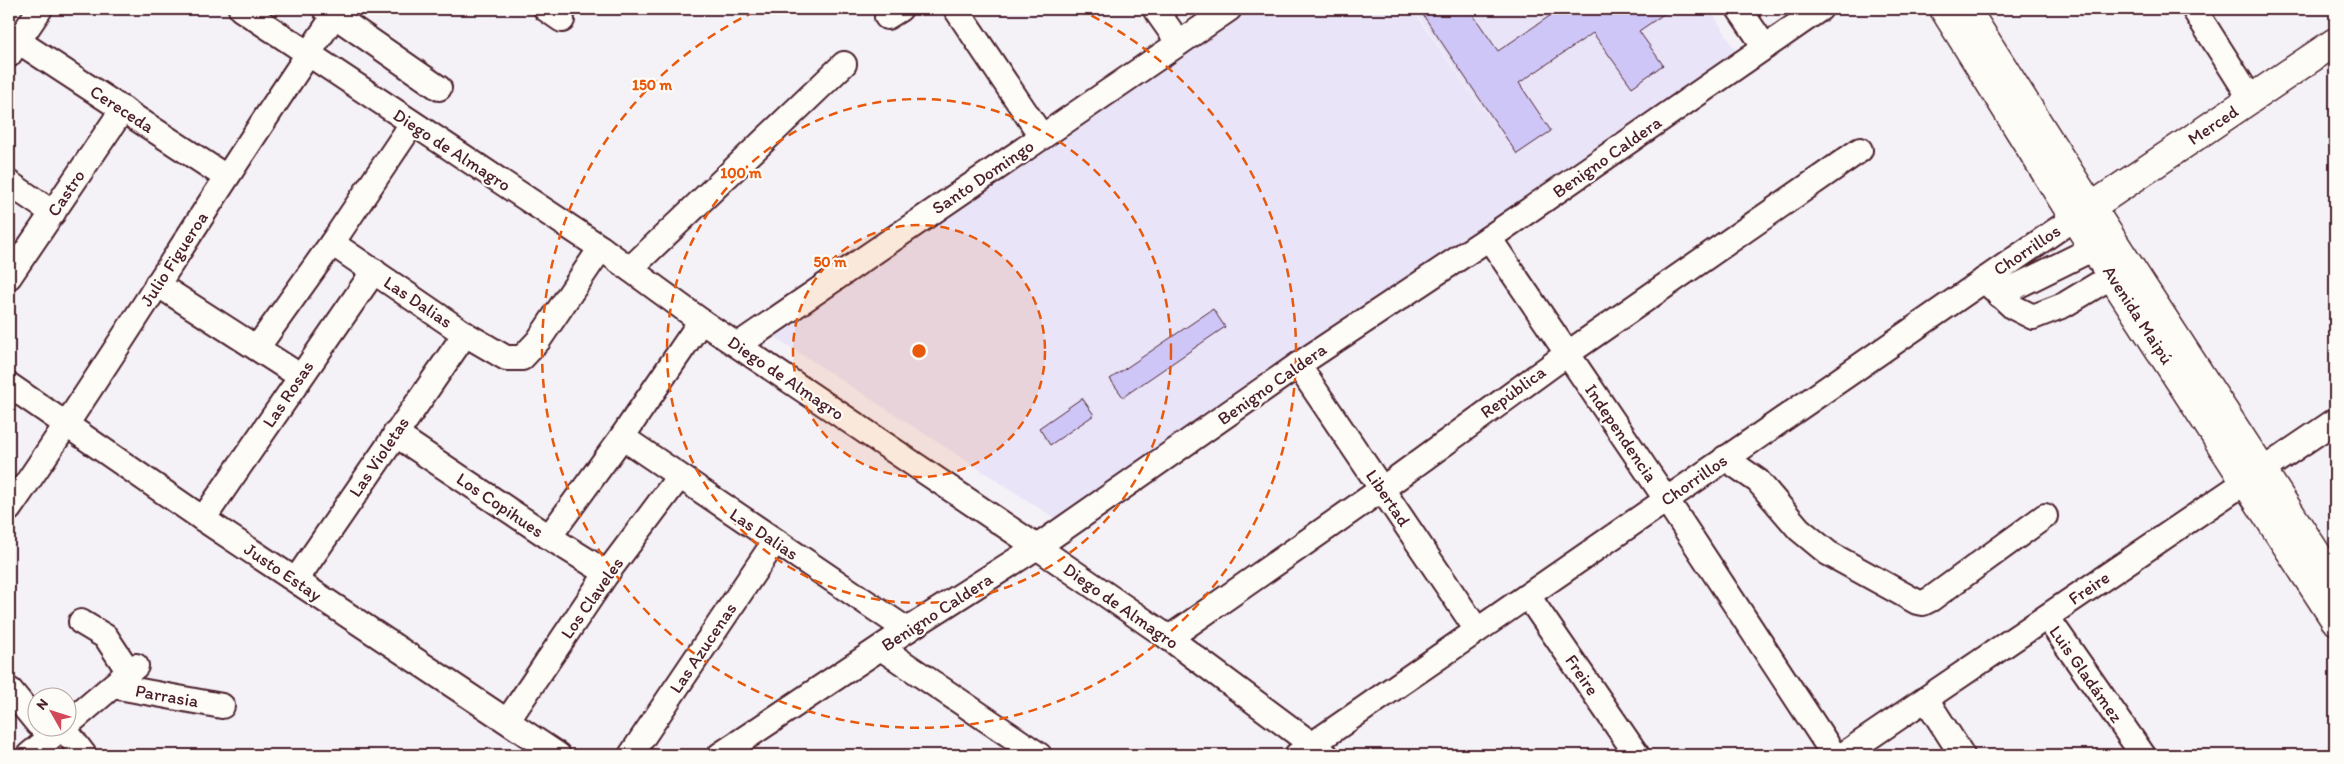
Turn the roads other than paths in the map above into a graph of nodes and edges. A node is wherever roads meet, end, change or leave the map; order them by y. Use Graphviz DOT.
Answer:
graph roads {
  1 [pos="40,9"];
  2 [pos="241,9"];
  3 [pos="956,9"];
  4 [pos="1155,9"];
  5 [pos="1229,9"];
  6 [pos="1739,9"];
  7 [pos="1820,9"];
  8 [pos="1944,9"];
  9 [pos="1966,9"];
  10 [pos="2194,9"];
  11 [pos="333,11"];
  12 [pos="1198,18"];
  13 [pos="2335,42"];
  14 [pos="1179,43"];
  15 [pos="1765,47"];
  16 [pos="14,48"];
  17 [pos="309,55"];
  18 [pos="844,64"];
  19 [pos="439,88"];
  20 [pos="2251,100"];
  21 [pos="123,110"];
  22 [pos="412,124"];
  23 [pos="1042,136"];
  24 [pos="1860,150"];
  25 [pos="226,177"];
  26 [pos="9,183"];
  27 [pos="53,213"];
  28 [pos="2083,213"];
  29 [pos="1489,238"];
  30 [pos="332,243"];
  31 [pos="601,248"];
  32 [pos="2094,248"];
  33 [pos="630,269"];
  34 [pos="374,271"];
  35 [pos="2112,276"];
  36 [pos="9,277"];
  37 [pos="157,284"];
  38 [pos="1992,287"];
  39 [pos="701,321"];
  40 [pos="465,334"];
  41 [pos="738,345"];
  42 [pos="256,348"];
  43 [pos="1567,354"];
  44 [pos="1298,366"];
  45 [pos="300,376"];
  46 [pos="9,385"];
  47 [pos="2335,421"];
  48 [pos="68,424"];
  49 [pos="395,434"];
  50 [pos="622,438"];
  51 [pos="1725,458"];
  52 [pos="2254,476"];
  53 [pos="679,477"];
  54 [pos="1382,488"];
  55 [pos="1666,499"];
  56 [pos="9,509"];
  57 [pos="2045,516"];
  58 [pos="203,519"];
  59 [pos="549,537"];
  60 [pos="775,541"];
  61 [pos="1037,547"];
  62 [pos="608,573"];
  63 [pos="296,580"];
  64 [pos="2335,582"];
  65 [pos="1528,596"];
  66 [pos="2047,617"];
  67 [pos="2335,620"];
  68 [pos="81,622"];
  69 [pos="906,630"];
  70 [pos="1477,630"];
  71 [pos="1169,638"];
  72 [pos="880,648"];
  73 [pos="126,675"];
  74 [pos="11,691"];
  75 [pos="1926,699"];
  76 [pos="222,706"];
  77 [pos="28,707"];
  78 [pos="78,716"];
  79 [pos="508,720"];
  80 [pos="45,736"];
  81 [pos="60,736"];
  82 [pos="733,752"];
  83 [pos="1312,752"];
  84 [pos="29,755"];
  85 [pos="84,755"];
  86 [pos="558,755"];
  87 [pos="631,755"];
  88 [pos="1039,755"];
  89 [pos="1637,755"];
  90 [pos="1834,755"];
  91 [pos="1843,755"];
  92 [pos="1962,755"];
  93 [pos="2142,755"];
  1 -- 16 [label="street"];
  2 -- 17 [label="street, Diego de Almagro"];
  3 -- 23 [label="street"];
  4 -- 14 [label="street"];
  5 -- 12 [label="street, Santo Domingo"];
  6 -- 15 [label="street"];
  7 -- 15 [label="street, Benigno Caldera"];
  8 -- 28 [label="main road, Avenida Maipú"];
  9 -- 28 [label="main road, Avenida Maipú"];
  10 -- 20 [label="street"];
  11 -- 17 [label="street, Julio Figueroa"];
  11 -- 19 [label="street"];
  12 -- 14 [label="street, Santo Domingo"];
  13 -- 20 [label="main road, Merced"];
  14 -- 23 [label="street, Santo Domingo"];
  15 -- 29 [label="street, Benigno Caldera"];
  16 -- 21 [label="street, Cereceda"];
  17 -- 22 [label="street, Diego de Almagro"];
  17 -- 25 [label="street, Julio Figueroa"];
  18 -- 33 [label="street"];
  20 -- 28 [label="main road, Merced"];
  21 -- 25 [label="street, Cereceda"];
  21 -- 27 [label="street, Castro"];
  22 -- 30 [label="street"];
  22 -- 31 [label="street, Diego de Almagro"];
  23 -- 41 [label="street, Santo Domingo"];
  24 -- 43 [label="street, República"];
  25 -- 37 [label="street, Julio Figueroa"];
  26 -- 27 [label="street"];
  27 -- 36 [label="street, Castro"];
  28 -- 32 [label="main road, Avenida Maipú"];
  28 -- 38 [label="street, Chorrillos"];
  28 -- 52 [label="main road, Avenida Maipú"];
  29 -- 43 [label="street, Independencia"];
  29 -- 44 [label="street, Benigno Caldera"];
  30 -- 34 [label="street, Las Dalias"];
  30 -- 42 [label="street"];
  31 -- 33 [label="street, Diego de Almagro"];
  31 -- 40 [label="street, Las Dalias"];
  32 -- 35 [label="main road, Avenida Maipú"];
  32 -- 38 [label="street"];
  33 -- 39 [label="street, Diego de Almagro"];
  34 -- 40 [label="street, Las Dalias"];
  34 -- 45 [label="street, Las Rosas"];
  35 -- 38 [label="street"];
  35 -- 52 [label="main road, Avenida Maipú"];
  37 -- 42 [label="street"];
  37 -- 48 [label="street, Julio Figueroa"];
  38 -- 51 [label="street, Chorrillos"];
  39 -- 41 [label="street, Diego de Almagro"];
  39 -- 50 [label="street"];
  40 -- 49 [label="street, Las Violetas"];
  41 -- 61 [label="street, Diego de Almagro"];
  42 -- 45 [label="street"];
  43 -- 54 [label="street, República"];
  43 -- 55 [label="street, Independencia"];
  44 -- 54 [label="street, Libertad"];
  44 -- 61 [label="street, Benigno Caldera"];
  45 -- 58 [label="street, Las Rosas"];
  46 -- 48 [label="street, Justo Estay"];
  47 -- 52 [label="street, Freire"];
  48 -- 56 [label="street, Julio Figueroa"];
  48 -- 58 [label="street, Justo Estay"];
  49 -- 59 [label="street, Los Copihues"];
  49 -- 63 [label="street, Las Violetas"];
  50 -- 53 [label="street, Las Dalias"];
  50 -- 59 [label="street"];
  51 -- 55 [label="street, Chorrillos"];
  51 -- 57 [label="street"];
  52 -- 64 [label="main road, Avenida Maipú"];
  52 -- 66 [label="street, Freire"];
  52 -- 67 [label="main road, Avenida Maipú"];
  53 -- 60 [label="street, Las Dalias"];
  53 -- 62 [label="street, Los Claveles"];
  54 -- 70 [label="street, Libertad"];
  54 -- 71 [label="street, República"];
  55 -- 65 [label="street, Chorrillos"];
  55 -- 90 [label="street, Independencia"];
  58 -- 63 [label="street, Justo Estay"];
  59 -- 62 [label="street, Los Copihues"];
  60 -- 69 [label="street, Las Dalias"];
  60 -- 87 [label="street, Las Azucenas"];
  61 -- 69 [label="street, Benigno Caldera"];
  61 -- 71 [label="street, Diego de Almagro"];
  62 -- 79 [label="street, Los Claveles"];
  63 -- 79 [label="street, Justo Estay"];
  65 -- 70 [label="street, Chorrillos"];
  65 -- 89 [label="street, Freire"];
  66 -- 75 [label="street, Freire"];
  66 -- 93 [label="street, Luis Gladámez"];
  68 -- 73 [label="street"];
  69 -- 72 [label="street, Benigno Caldera"];
  70 -- 83 [label="street, Chorrillos"];
  71 -- 83 [label="street, Diego de Almagro"];
  72 -- 82 [label="street, Benigno Caldera"];
  72 -- 88 [label="street"];
  73 -- 76 [label="street, Parrasia"];
  73 -- 78 [label="street"];
  74 -- 77 [label="street"];
  75 -- 91 [label="street, Freire"];
  75 -- 92 [label="street"];
  79 -- 86 [label="street, Justo Estay"];
  80 -- 84 [label="street"];
  81 -- 85 [label="street"];
}
